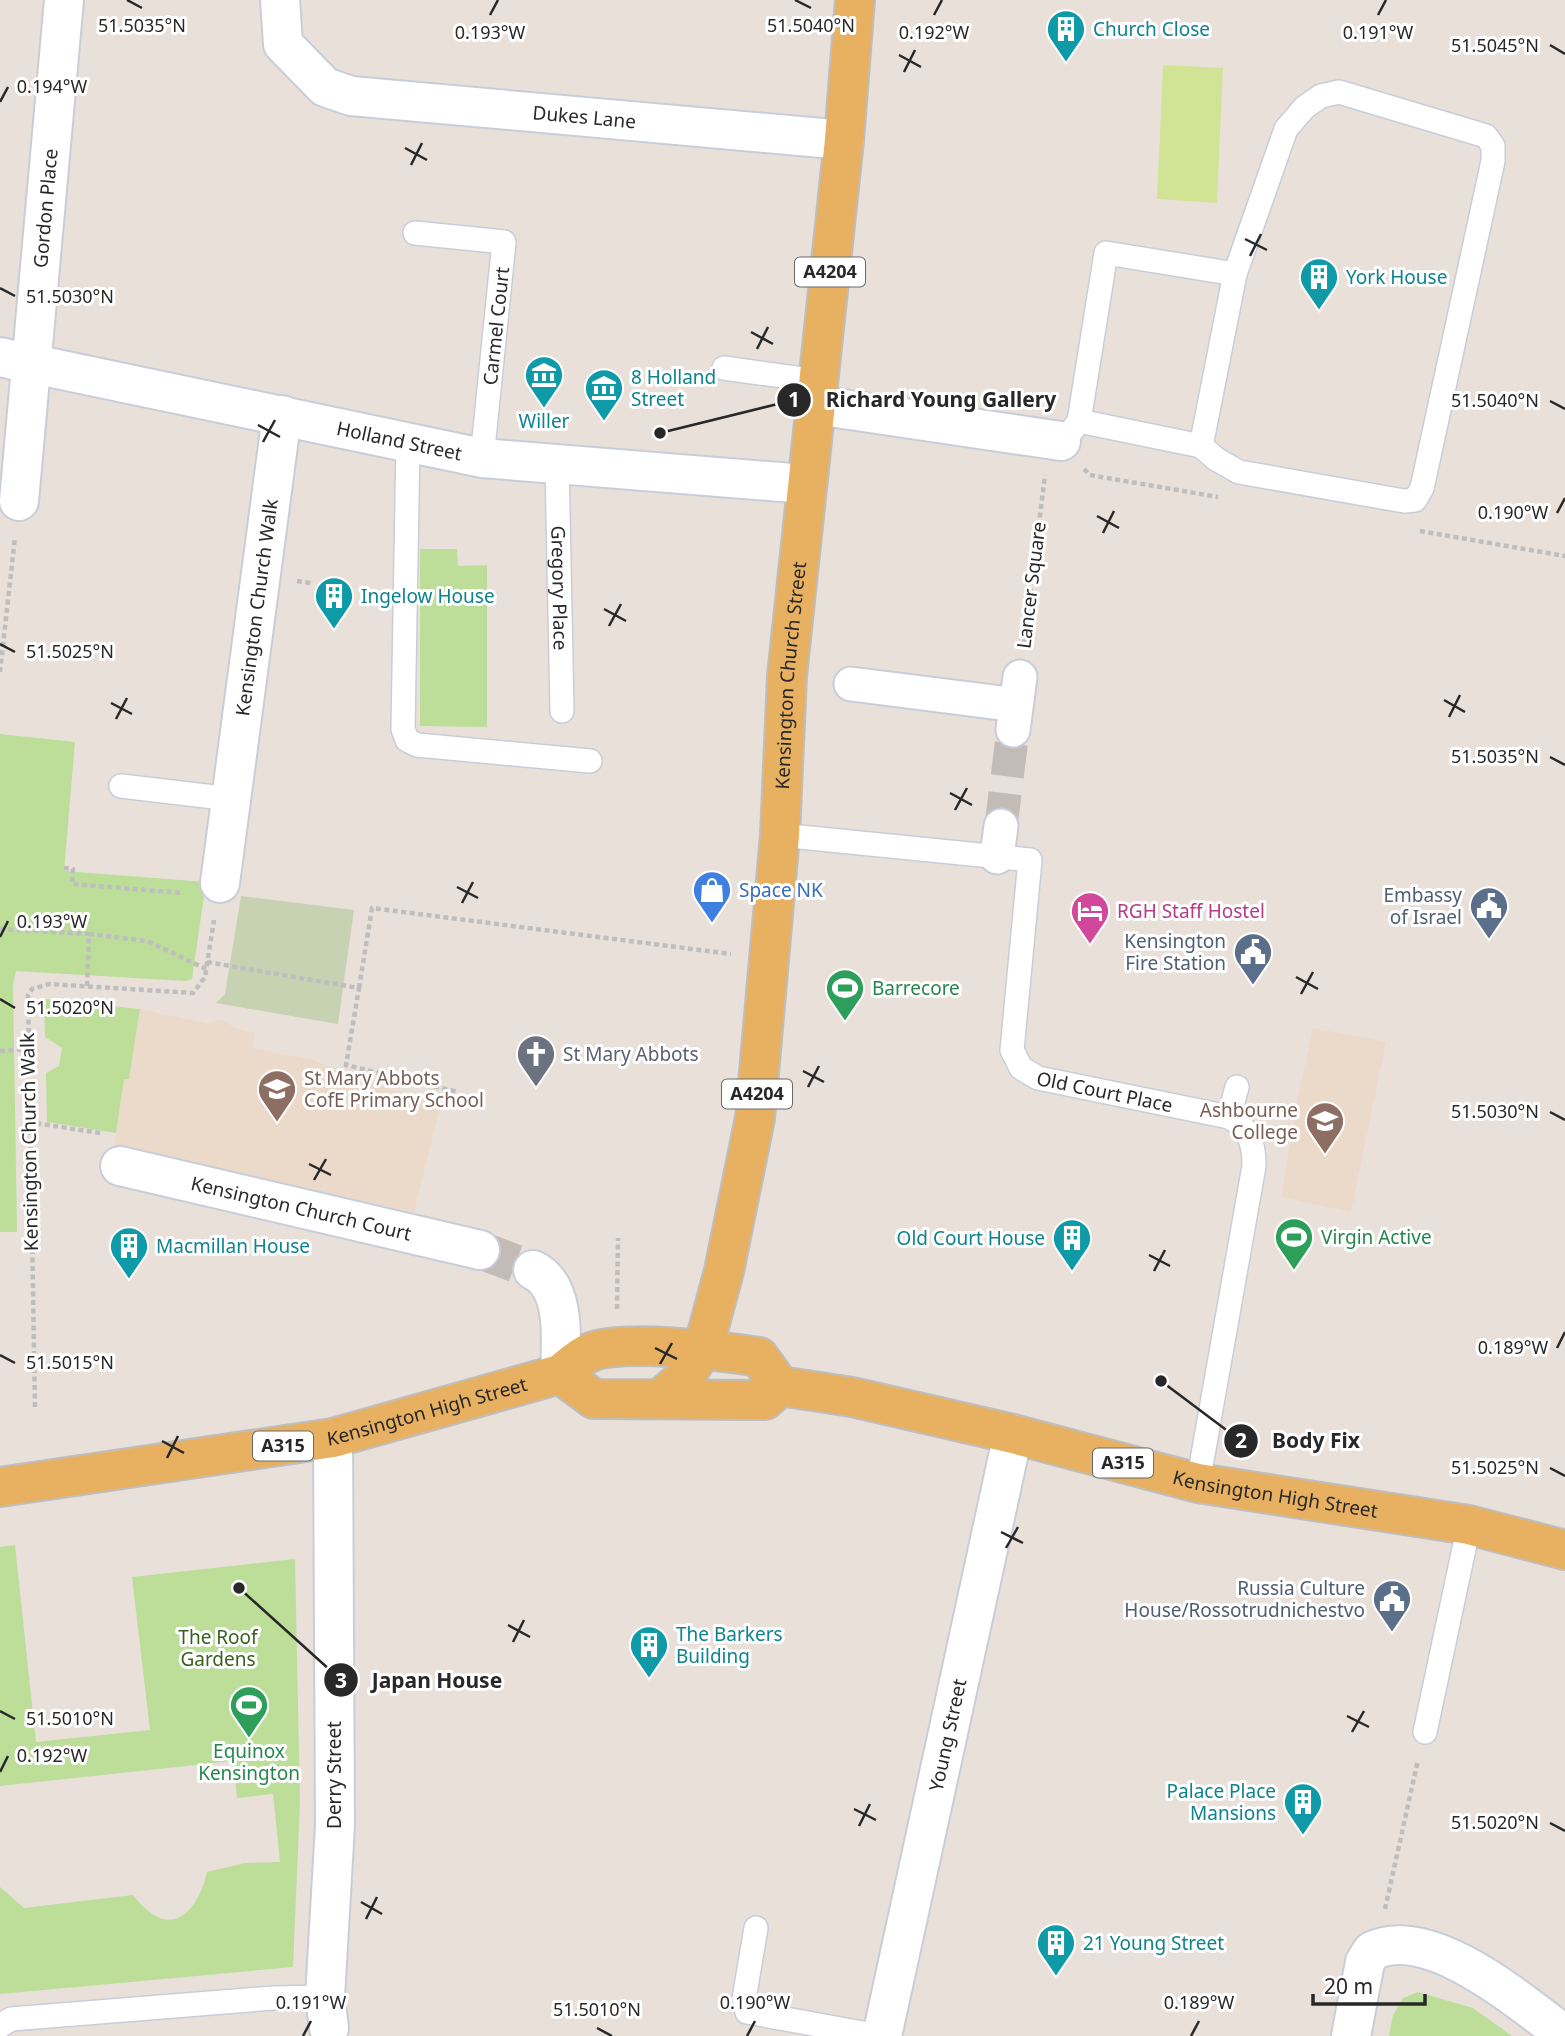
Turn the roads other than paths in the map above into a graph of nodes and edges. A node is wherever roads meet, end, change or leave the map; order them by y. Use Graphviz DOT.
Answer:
graph roads {
  1 [pos="64,0"];
  2 [pos="280,0"];
  3 [pos="855,0"];
  4 [pos="844,140"];
  5 [pos="415,233"];
  6 [pos="1236,275"];
  7 [pos="17,361"];
  8 [pos="724,368"];
  9 [pos="817,393"];
  10 [pos="282,415"];
  11 [pos="1063,434"];
  12 [pos="408,443"];
  13 [pos="1201,446"];
  14 [pos="482,458"];
  15 [pos="557,464"];
  16 [pos="805,484"];
  17 [pos="19,501"];
  18 [pos="851,684"];
  19 [pos="1016,704"];
  20 [pos="562,711"];
  21 [pos="590,761"];
  22 [pos="121,786"];
  23 [pos="231,799"];
  24 [pos="780,835"];
  25 [pos="219,889"];
  26 [pos="1237,1087"];
  27 [pos="1229,1117"];
  28 [pos="115,1150"];
  29 [pos="480,1250"];
  30 [pos="533,1270"];
  31 [pos="703,1349"];
  32 [pos="560,1374"];
  33 [pos="765,1393"];
  34 [pos="661,1398"];
  35 [pos="1013,1434"];
  36 [pos="333,1438"];
  37 [pos="1198,1483"];
  38 [pos="0,1487"];
  39 [pos="1469,1525"];
  40 [pos="1564,1544"];
  41 [pos="1425,1732"];
  42 [pos="756,1928"];
  43 [pos="327,2013"];
  44 [pos="0,2026"];
  45 [pos="1565,2035"];
  46 [pos="881,2036"];
  47 [pos="1351,2036"];
  1 -- 7 [label="street, Gordon Place"];
  2 -- 4 [label="street, Dukes Lane"];
  3 -- 4 [label="main road, Kensington Church Street / A4204"];
  4 -- 9 [label="main road, Kensington Church Street / A4204"];
  5 -- 14 [label="lane, Carmel Court"];
  6 -- 11 [label="lane"];
  6 -- 13 [label="lane"];
  6 -- 13 [label="lane"];
  7 -- 10 [label="street, Holland Street"];
  7 -- 17 [label="street, Gordon Place"];
  8 -- 9 [label="lane"];
  9 -- 11 [label="street"];
  9 -- 16 [label="main road, Kensington Church Street / A4204"];
  10 -- 12 [label="street, Holland Street"];
  10 -- 23 [label="street, Kensington Church Walk"];
  11 -- 13 [label="lane"];
  12 -- 14 [label="street, Holland Street"];
  12 -- 21 [label="lane"];
  14 -- 15 [label="street, Holland Street"];
  15 -- 16 [label="street, Holland Street"];
  15 -- 20 [label="lane, Gregory Place"];
  16 -- 24 [label="main road, Kensington Church Street / A4204"];
  18 -- 19 [label="street"];
  22 -- 23 [label="lane"];
  23 -- 25 [label="street, Kensington Church Walk"];
  24 -- 27 [label="lane, Old Court Place"];
  24 -- 31 [label="main road, Kensington Church Street / A4204"];
  26 -- 27 [label="lane"];
  27 -- 37 [label="lane"];
  28 -- 29 [label="street, Kensington Church Court"];
  30 -- 32 [label="street"];
  31 -- 32 [label="main road, Kensington High Street / A315"];
  31 -- 33 [label="main road"];
  31 -- 34 [label="main road, A4204"];
  32 -- 34 [label="main road, Kensington High Street / A315"];
  32 -- 36 [label="main road, Kensington High Street / A315"];
  33 -- 34 [label="main road, Kensington High Street / A315"];
  33 -- 35 [label="main road, Kensington High Street / A315"];
  35 -- 37 [label="main road, Kensington High Street / A315"];
  35 -- 46 [label="street, Young Street"];
  36 -- 38 [label="main road, Kensington High Street / A315"];
  36 -- 43 [label="street, Derry Street"];
  37 -- 39 [label="main road, Kensington High Street / A315"];
  39 -- 40 [label="main road, Kensington High Street / A315"];
  39 -- 41 [label="lane"];
  42 -- 46 [label="lane"];
  43 -- 44 [label="lane"];
  45 -- 47 [label="street"];
}
